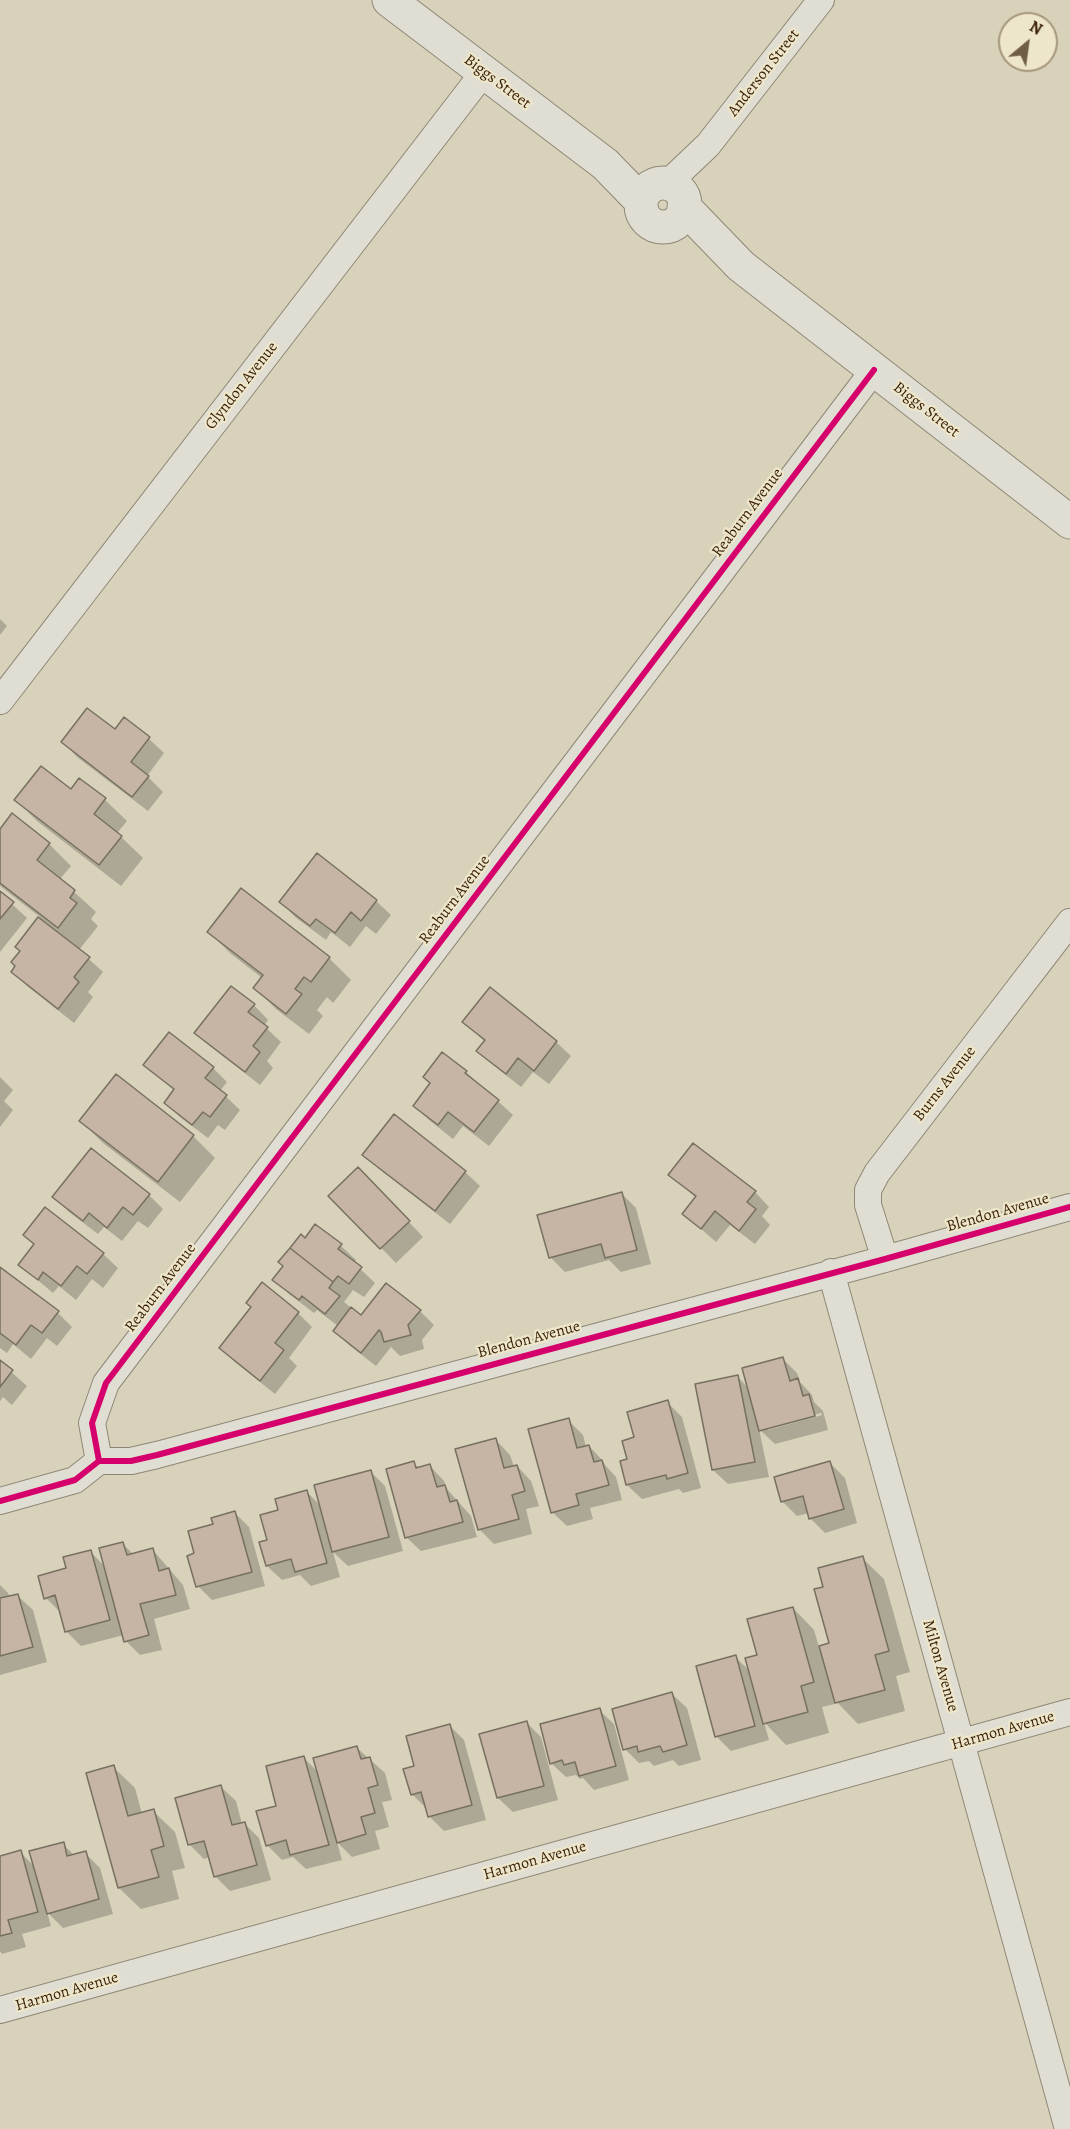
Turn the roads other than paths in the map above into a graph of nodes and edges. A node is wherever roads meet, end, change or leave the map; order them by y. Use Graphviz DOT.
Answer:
graph roads {
  1 [pos="389,0"];
  2 [pos="821,0"];
  3 [pos="484,72"];
  4 [pos="667,199"];
  5 [pos="874,370"];
  6 [pos="1070,522"];
  7 [pos="0,701"];
  8 [pos="1070,922"];
  9 [pos="1070,1207"];
  10 [pos="885,1259"];
  11 [pos="831,1272"];
  12 [pos="99,1461"];
  13 [pos="0,1501"];
  14 [pos="1070,1712"];
  15 [pos="962,1743"];
  16 [pos="0,2010"];
  17 [pos="1068,2129"];
  1 -- 3 [label="street, Biggs Street"];
  2 -- 4 [label="street, Anderson Street"];
  3 -- 4 [label="street, Biggs Street"];
  3 -- 7 [label="street, Glyndon Avenue"];
  4 -- 5 [label="street, Biggs Street"];
  5 -- 6 [label="street, Biggs Street"];
  5 -- 12 [label="street, Reaburn Avenue"];
  8 -- 10 [label="street, Burns Avenue"];
  9 -- 10 [label="street, Blendon Avenue"];
  10 -- 11 [label="street, Blendon Avenue"];
  11 -- 12 [label="street, Blendon Avenue"];
  11 -- 15 [label="street, Milton Avenue"];
  12 -- 13 [label="street"];
  14 -- 15 [label="street, Harmon Avenue"];
  15 -- 16 [label="street, Harmon Avenue"];
  15 -- 17 [label="street, Milton Avenue"];
}
